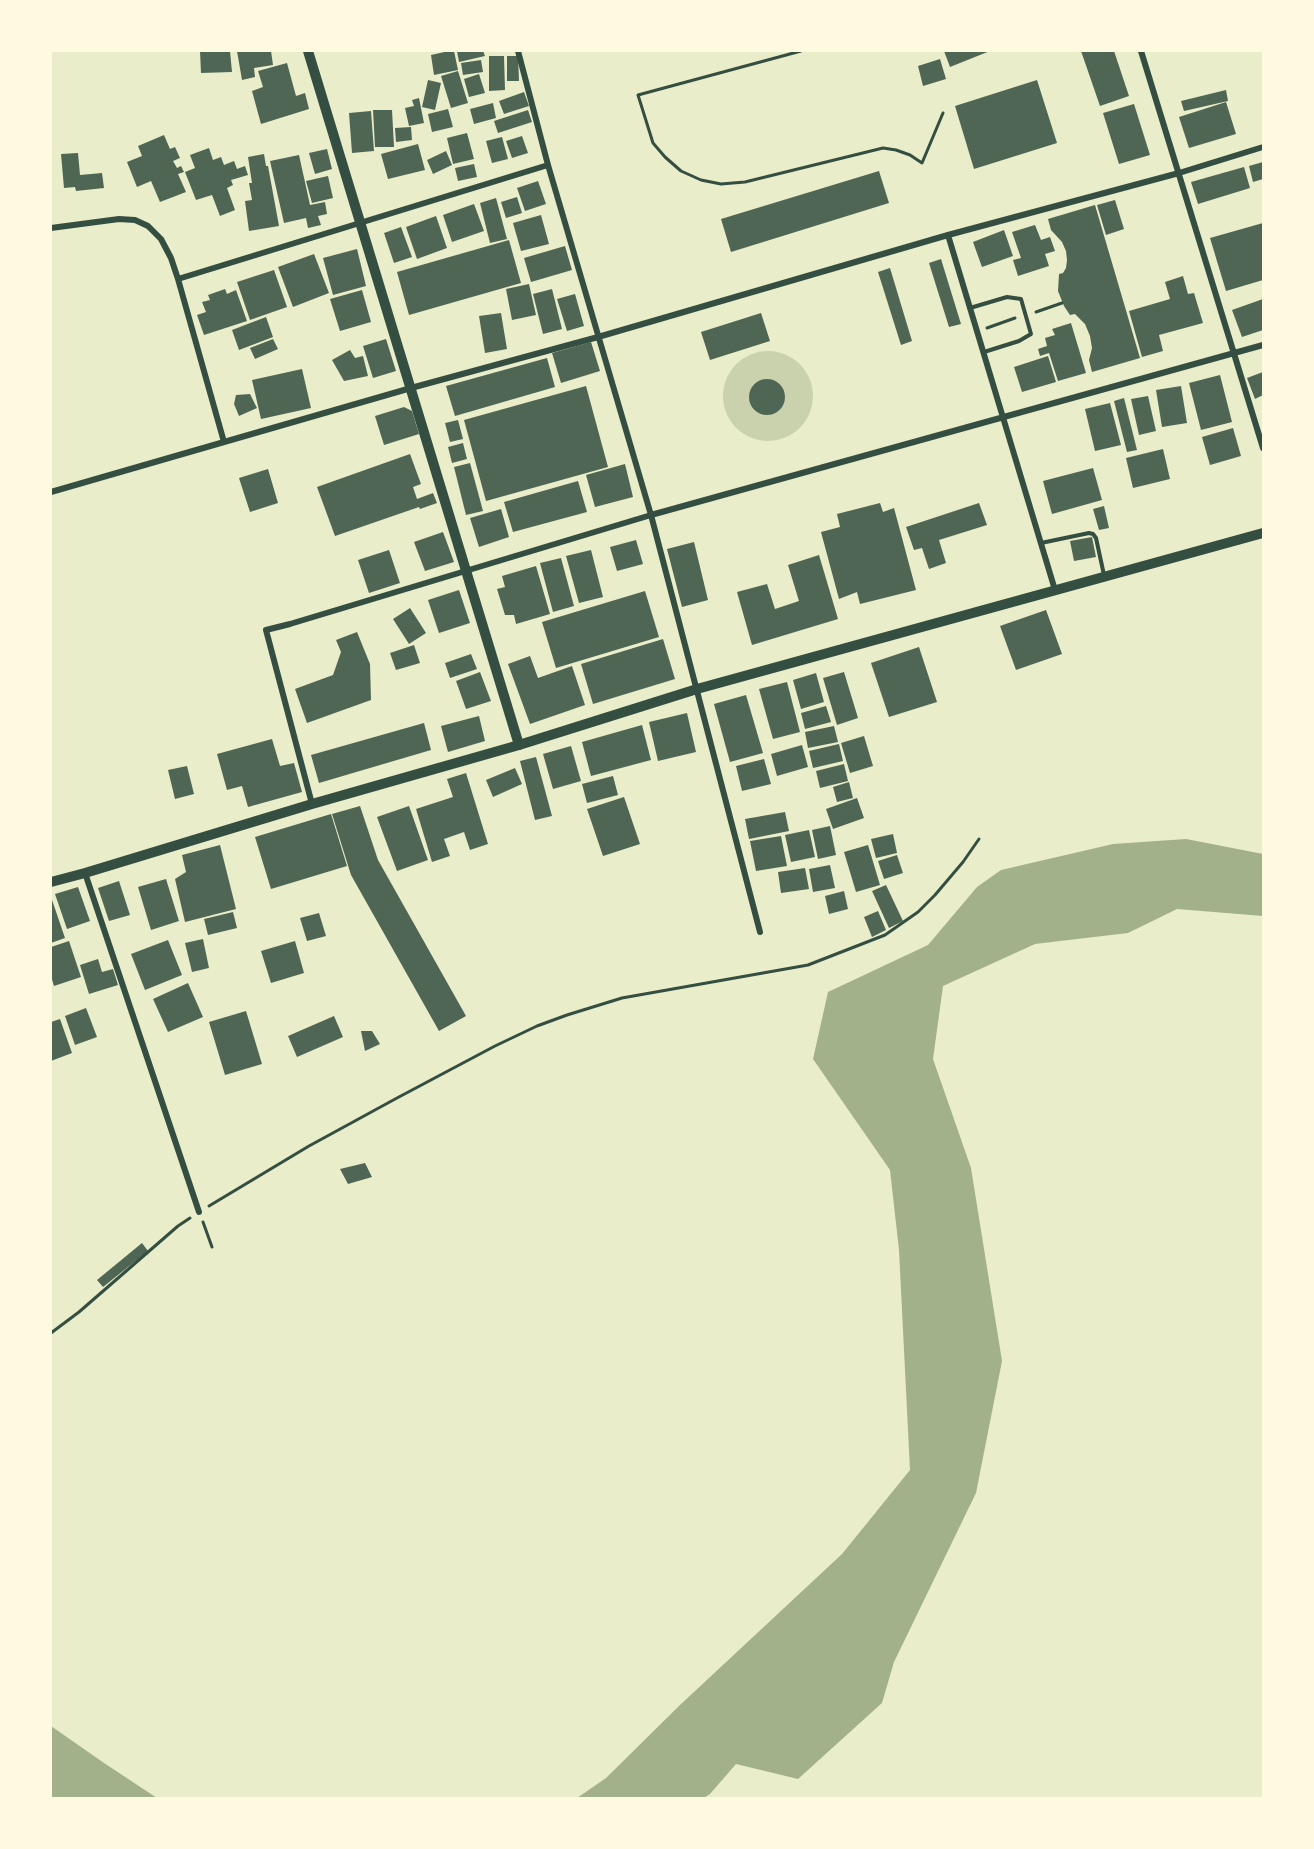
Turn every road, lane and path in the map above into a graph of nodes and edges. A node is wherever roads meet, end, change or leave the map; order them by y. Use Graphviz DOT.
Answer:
graph roads {
  1 [pos="308,51"];
  2 [pos="518,51"];
  3 [pos="801,51"];
  4 [pos="1141,51"];
  5 [pos="942,113"];
  6 [pos="1263,147"];
  7 [pos="548,165"];
  8 [pos="1179,173"];
  9 [pos="361,224"];
  10 [pos="51,228"];
  11 [pos="948,236"];
  12 [pos="178,279"];
  13 [pos="970,308"];
  14 [pos="598,337"];
  15 [pos="1263,345"];
  16 [pos="984,352"];
  17 [pos="1235,352"];
  18 [pos="411,388"];
  19 [pos="1003,416"];
  20 [pos="224,442"];
  21 [pos="1263,448"];
  22 [pos="51,492"];
  23 [pos="651,515"];
  24 [pos="1263,533"];
  25 [pos="1041,543"];
  26 [pos="466,571"];
  27 [pos="1104,576"];
  28 [pos="1055,590"];
  29 [pos="697,689"];
  30 [pos="519,745"];
  31 [pos="312,804"];
  32 [pos="979,839"];
  33 [pos="85,873"];
  34 [pos="51,882"];
  35 [pos="760,932"];
  36 [pos="199,1212"];
  37 [pos="212,1247"];
  38 [pos="51,1333"];
  1 -- 9 [label="main road"];
  2 -- 7 [label="street"];
  3 -- 5 [label="path"];
  4 -- 8 [label="street"];
  6 -- 8 [label="street"];
  7 -- 9 [label="street"];
  7 -- 14 [label="street"];
  8 -- 11 [label="street"];
  8 -- 17 [label="street"];
  9 -- 12 [label="street"];
  9 -- 18 [label="main road"];
  10 -- 12 [label="street"];
  11 -- 13 [label="street"];
  11 -- 14 [label="street"];
  12 -- 20 [label="street"];
  13 -- 16 [label="street"];
  13 -- 16 [label="lane"];
  14 -- 18 [label="street"];
  14 -- 23 [label="street"];
  15 -- 17 [label="street"];
  16 -- 19 [label="street"];
  17 -- 19 [label="street"];
  17 -- 21 [label="street"];
  18 -- 20 [label="street"];
  18 -- 26 [label="main road"];
  19 -- 23 [label="street"];
  19 -- 25 [label="street"];
  20 -- 22 [label="street"];
  23 -- 26 [label="street"];
  23 -- 29 [label="street"];
  24 -- 27 [label="main road"];
  25 -- 27 [label="lane"];
  25 -- 28 [label="street"];
  26 -- 30 [label="main road"];
  26 -- 31 [label="street"];
  27 -- 28 [label="main road"];
  28 -- 29 [label="main road"];
  29 -- 30 [label="main road"];
  29 -- 35 [label="street"];
  30 -- 31 [label="main road"];
  31 -- 33 [label="main road"];
  32 -- 36 [label="path"];
  33 -- 34 [label="main road"];
  33 -- 36 [label="street"];
  36 -- 37 [label="path"];
  36 -- 38 [label="path"];
}
